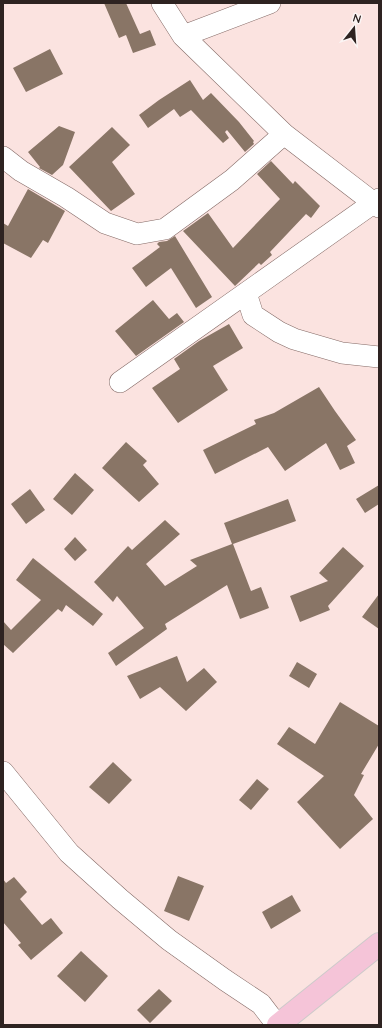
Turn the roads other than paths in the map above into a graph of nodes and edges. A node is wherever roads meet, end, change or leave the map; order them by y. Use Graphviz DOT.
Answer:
graph roads {
  1 [pos="162,3"];
  2 [pos="270,3"];
  3 [pos="183,36"];
  4 [pos="284,134"];
  5 [pos="3,157"];
  6 [pos="377,203"];
  7 [pos="246,293"];
  8 [pos="379,357"];
  9 [pos="120,382"];
  10 [pos="3,772"];
  11 [pos="379,944"];
  12 [pos="278,1025"];
  1 -- 3 [label="street"];
  2 -- 3 [label="street"];
  3 -- 4 [label="street"];
  4 -- 5 [label="street"];
  4 -- 6 [label="street"];
  6 -- 7 [label="street"];
  7 -- 8 [label="street"];
  7 -- 9 [label="street"];
  10 -- 12 [label="street"];
  11 -- 12 [label="main road"];
}
